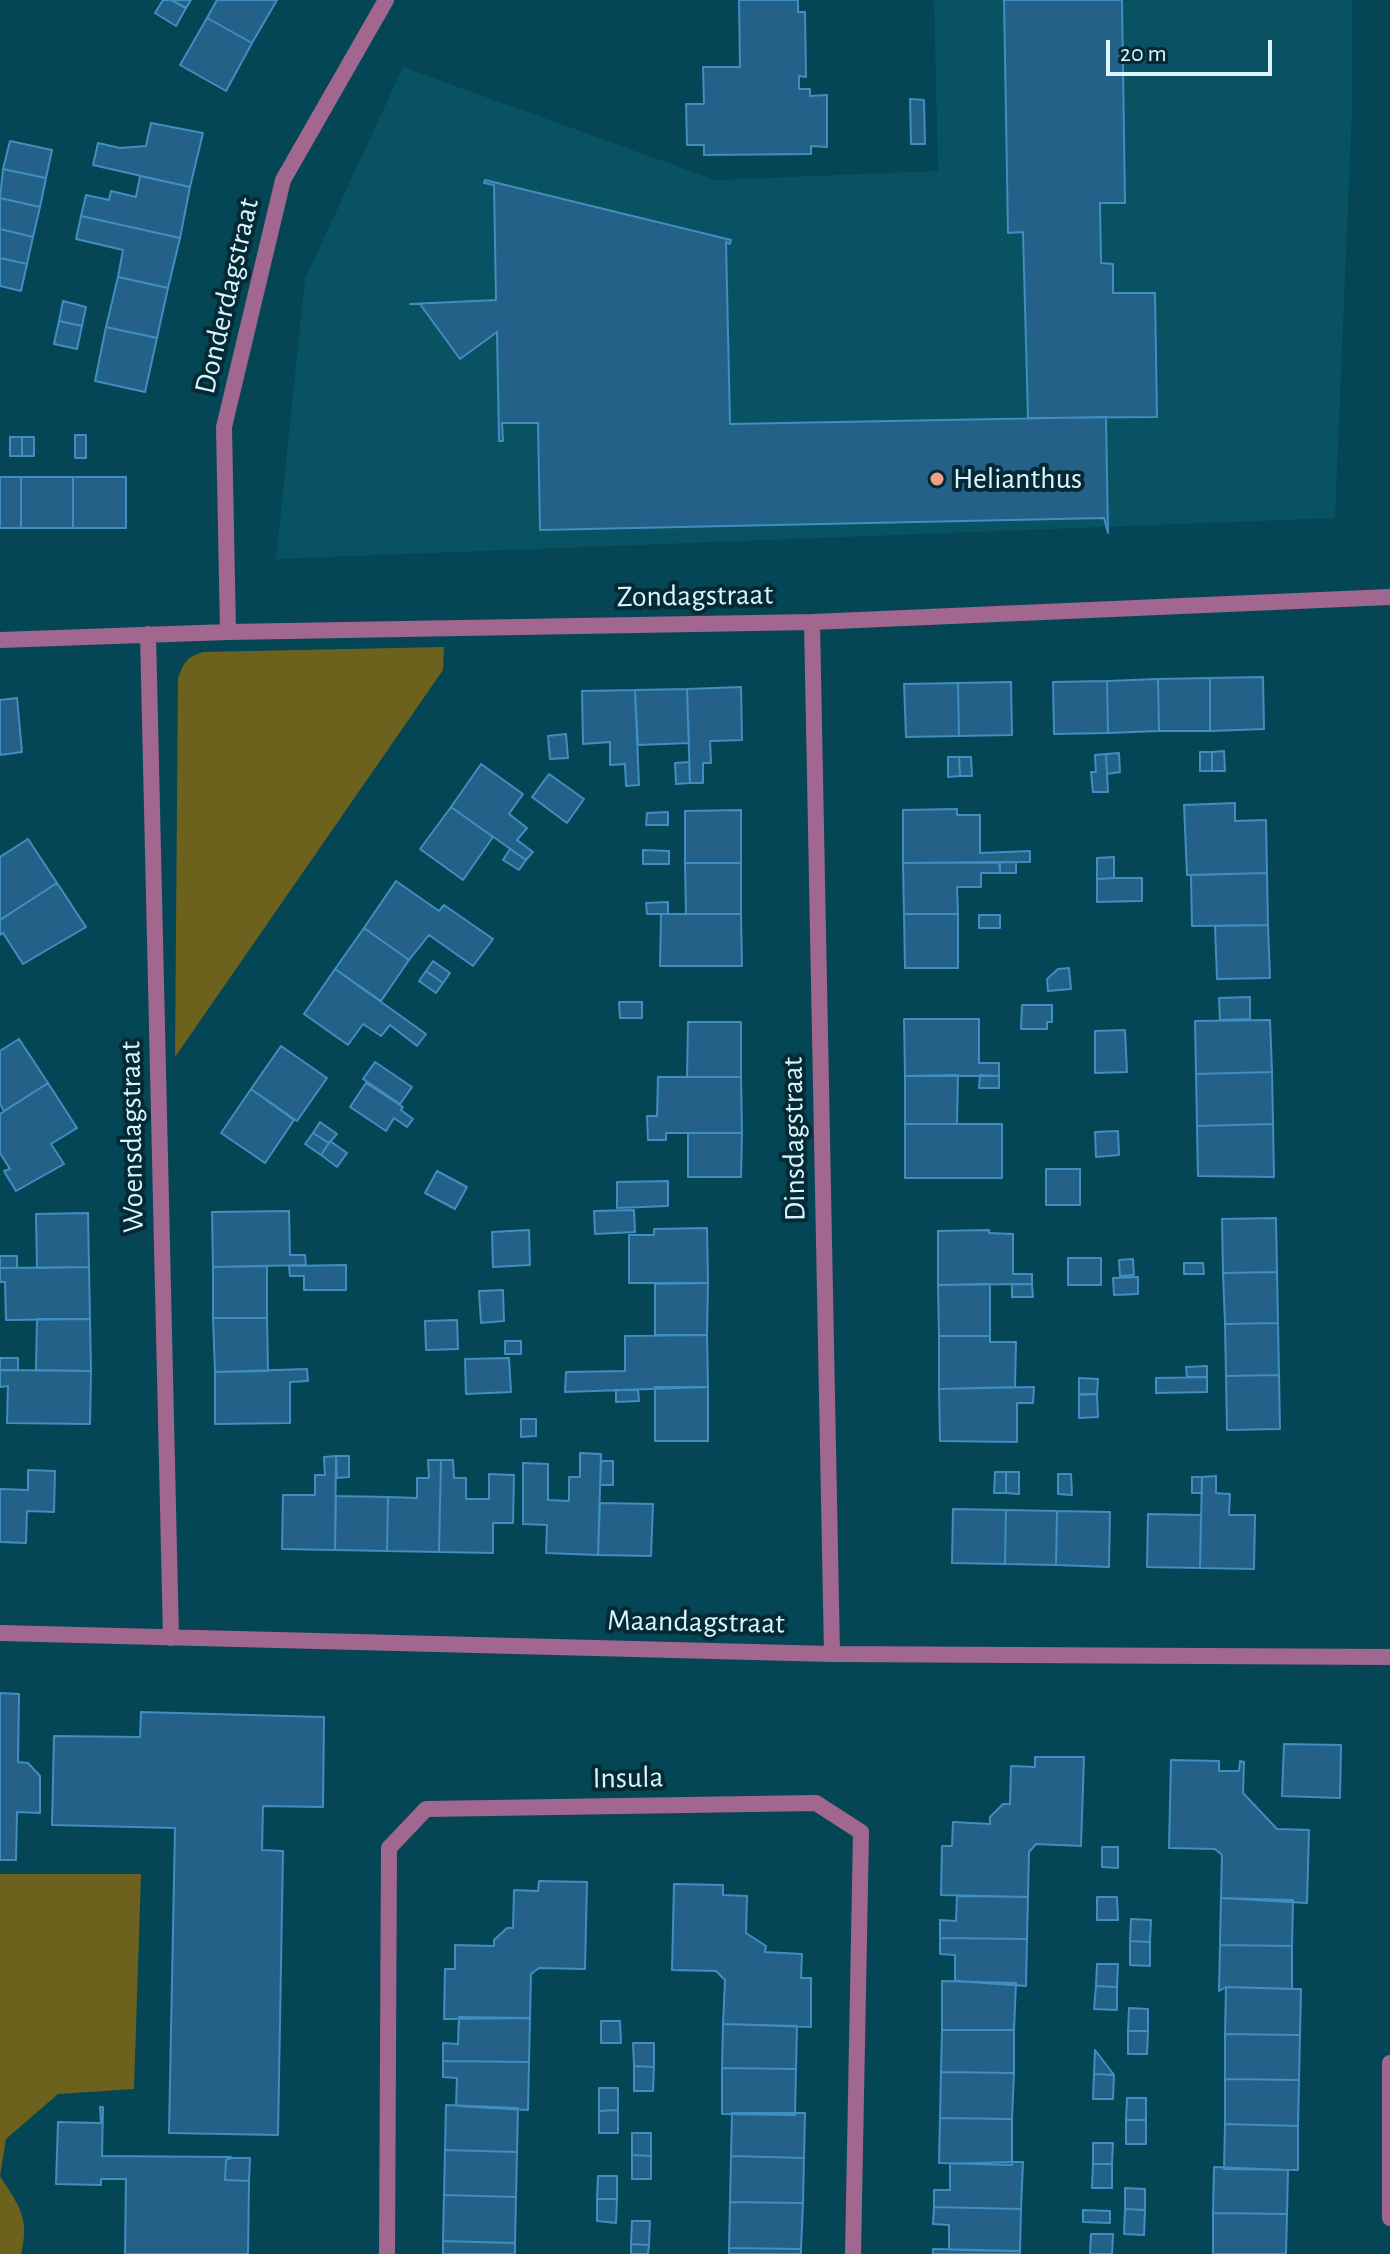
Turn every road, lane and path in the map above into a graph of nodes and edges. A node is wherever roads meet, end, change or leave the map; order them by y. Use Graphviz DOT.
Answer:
graph roads {
  1 [pos="386,0"];
  2 [pos="1390,597"];
  3 [pos="812,622"];
  4 [pos="228,632"];
  5 [pos="148,634"];
  6 [pos="0,640"];
  7 [pos="0,1633"];
  8 [pos="171,1638"];
  9 [pos="832,1654"];
  10 [pos="1390,1657"];
  11 [pos="1390,2063"];
  12 [pos="1389,2140"];
  13 [pos="1390,2218"];
  14 [pos="387,2254"];
  15 [pos="853,2254"];
  1 -- 4 [label="street, Donderdagstraat"];
  2 -- 3 [label="street, Zondagstraat"];
  3 -- 4 [label="street, Zondagstraat"];
  3 -- 9 [label="street, Dinsdagstraat"];
  4 -- 5 [label="street, Zondagstraat"];
  5 -- 6 [label="street, Zondagstraat"];
  5 -- 8 [label="street, Woensdagstraat"];
  7 -- 8 [label="street, Maandagstraat"];
  8 -- 9 [label="street, Maandagstraat"];
  9 -- 10 [label="street, Maandagstraat"];
  11 -- 12 [label="street"];
  12 -- 13 [label="street"];
  14 -- 15 [label="street, Insula"];
}
